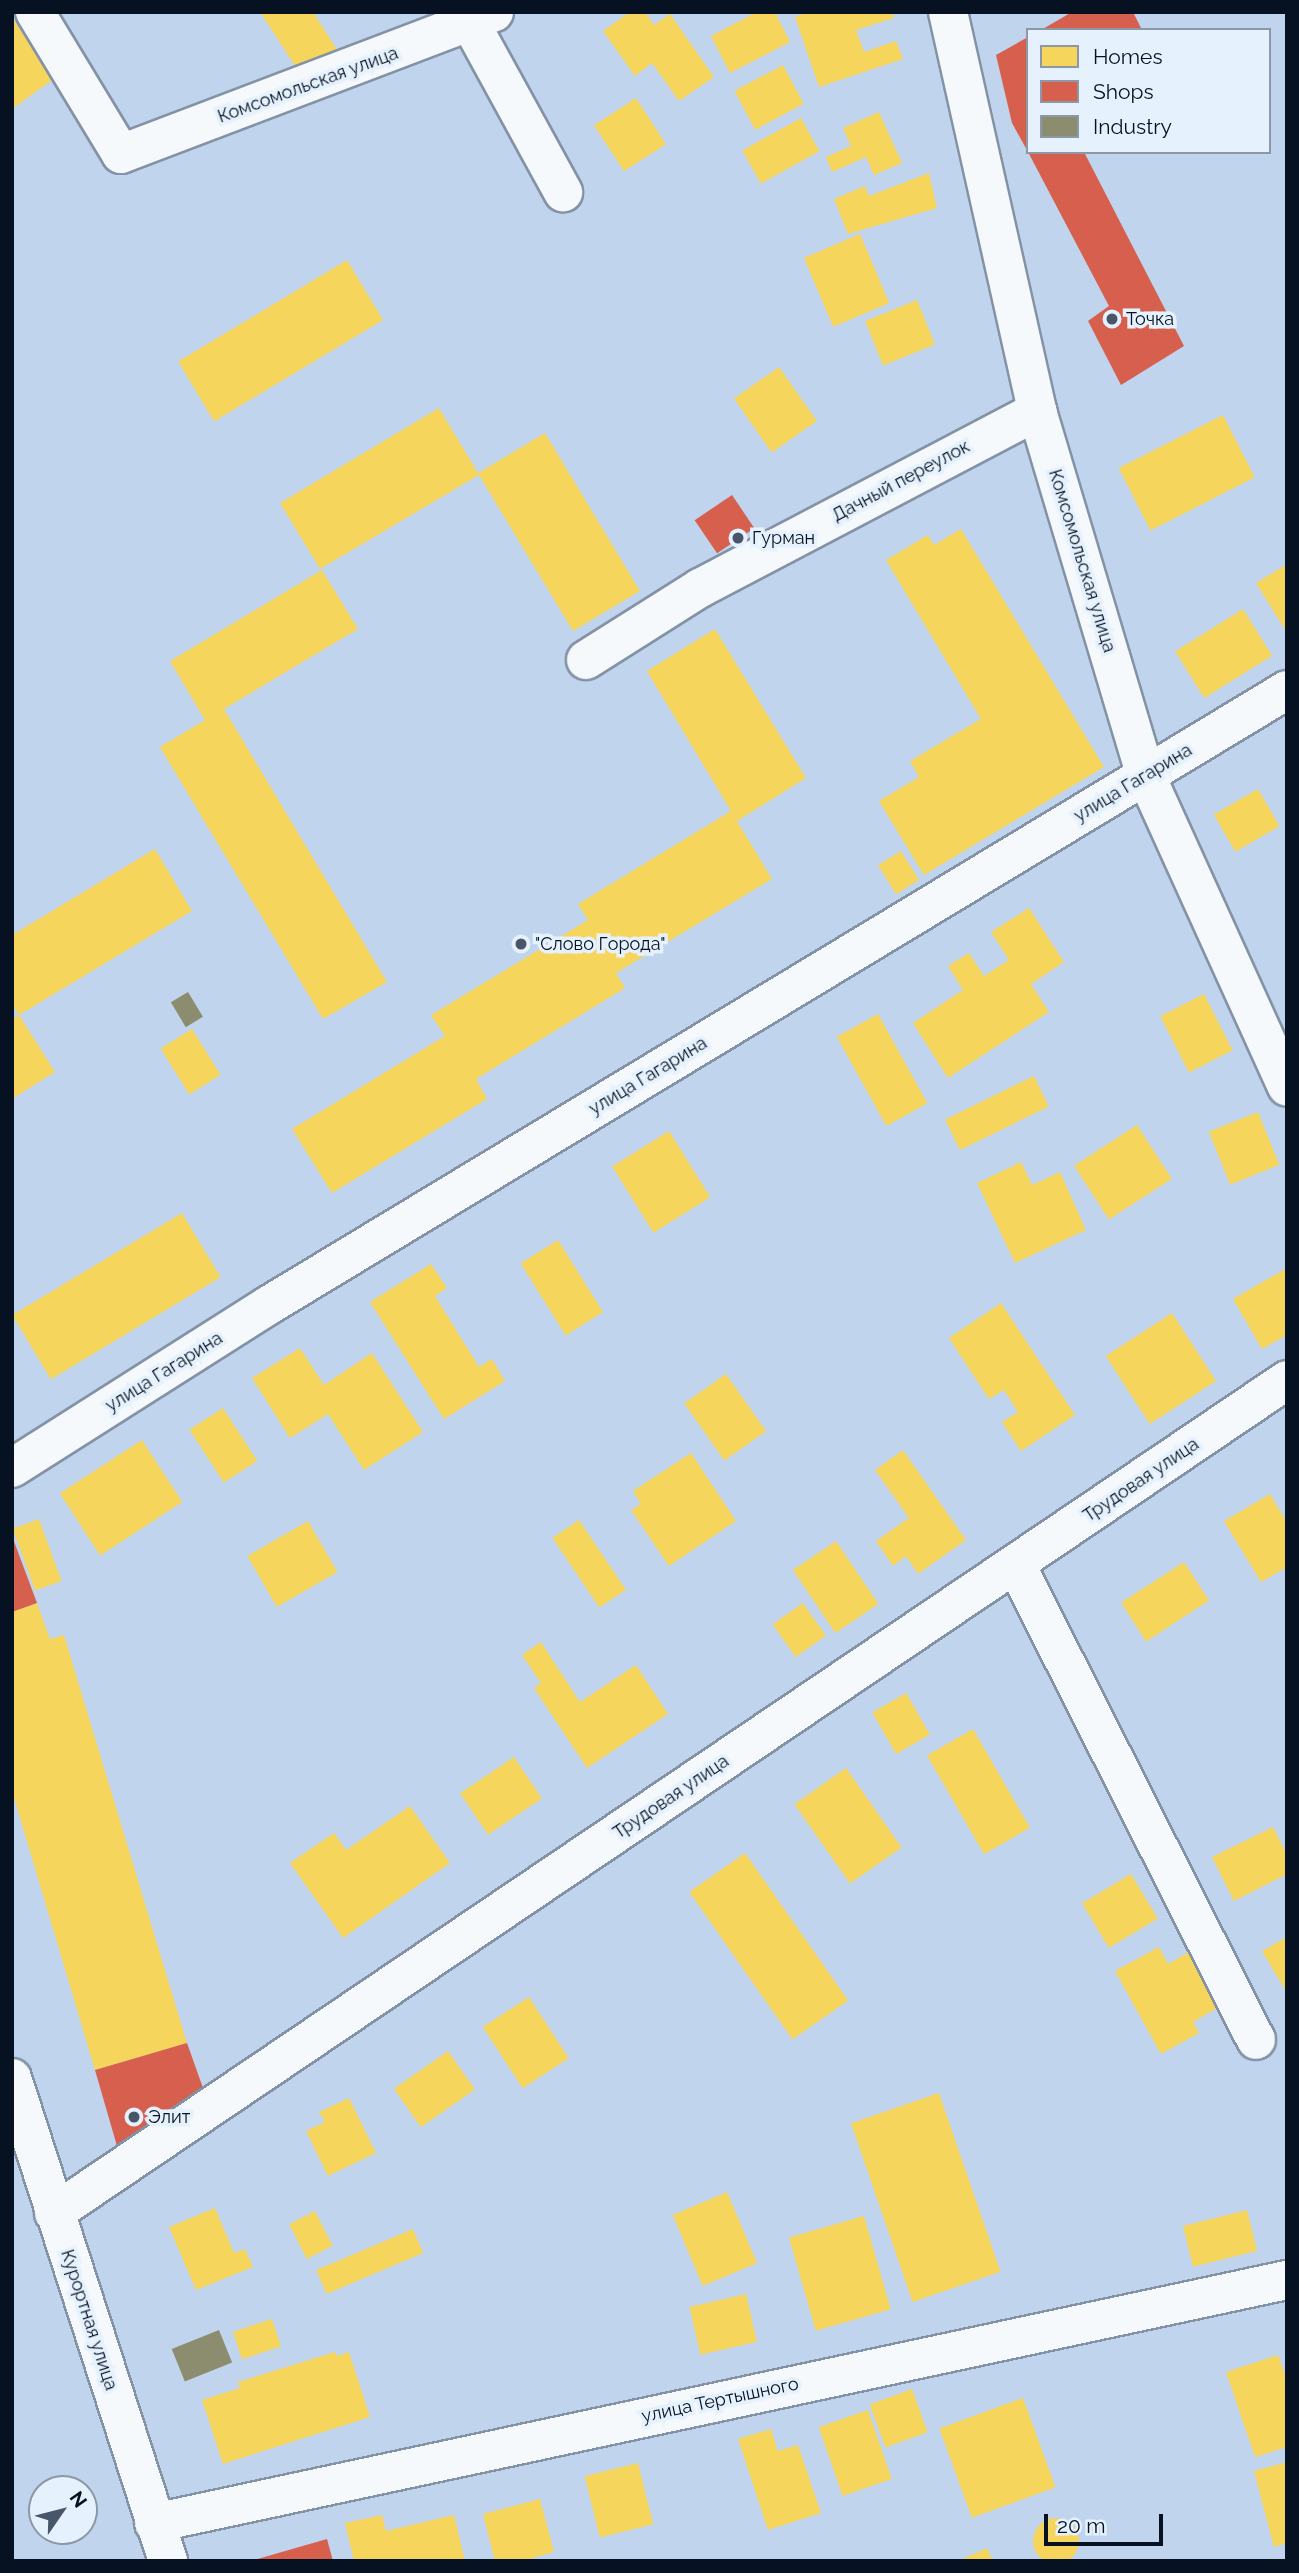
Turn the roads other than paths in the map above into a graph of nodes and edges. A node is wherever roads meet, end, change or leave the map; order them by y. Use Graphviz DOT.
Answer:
graph roads {
  1 [pos="35,12"];
  2 [pos="948,12"];
  3 [pos="482,18"];
  4 [pos="563,192"];
  5 [pos="1037,411"];
  6 [pos="586,660"];
  7 [pos="1287,690"];
  8 [pos="1146,776"];
  9 [pos="1287,1087"];
  10 [pos="1287,1380"];
  11 [pos="12,1468"];
  12 [pos="1016,1565"];
  13 [pos="1256,2040"];
  14 [pos="12,2078"];
  15 [pos="54,2213"];
  16 [pos="1287,2280"];
  17 [pos="154,2522"];
  18 [pos="168,2561"];
  1 -- 3 [label="street, Комсомольская улица"];
  2 -- 5 [label="street, Комсомольская улица"];
  3 -- 4 [label="street"];
  5 -- 6 [label="street, Дачный переулок"];
  5 -- 8 [label="street, Комсомольская улица"];
  7 -- 8 [label="street, улица Гагарина"];
  8 -- 9 [label="street, Комсомольская улица"];
  8 -- 11 [label="street, улица Гагарина"];
  10 -- 12 [label="street, Трудовая улица"];
  12 -- 13 [label="street"];
  12 -- 15 [label="street, Трудовая улица"];
  14 -- 15 [label="street, Курортная улица"];
  15 -- 17 [label="street, Курортная улица"];
  16 -- 17 [label="street, улица Тертышного"];
  17 -- 18 [label="street, Курортная улица"];
}
